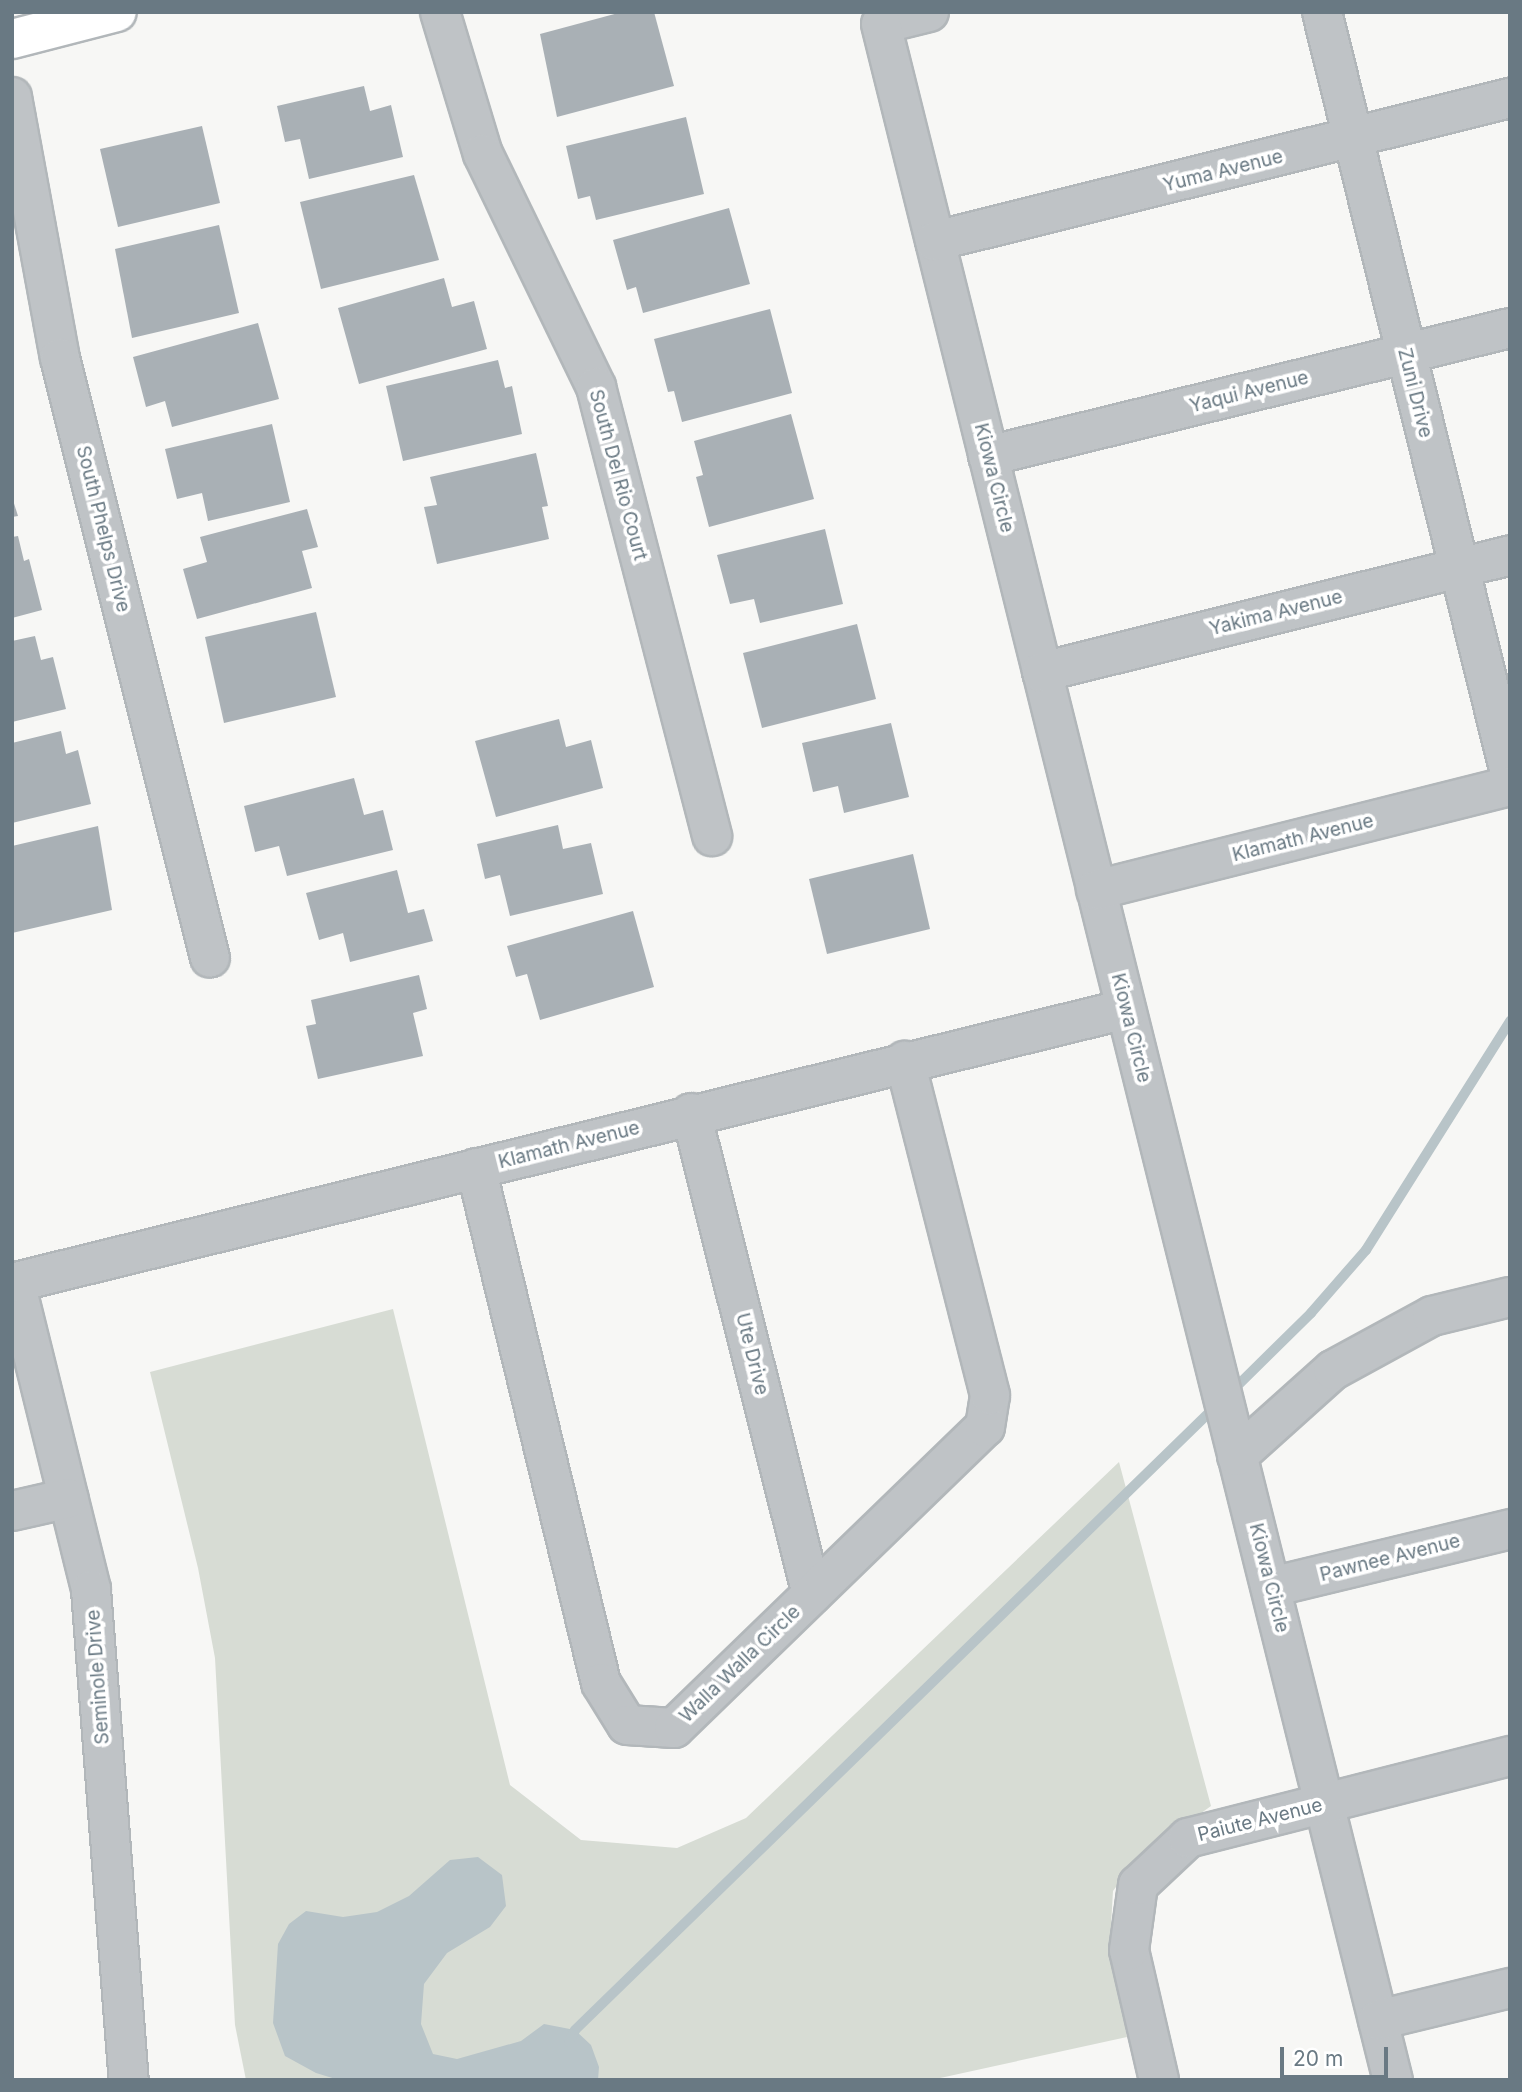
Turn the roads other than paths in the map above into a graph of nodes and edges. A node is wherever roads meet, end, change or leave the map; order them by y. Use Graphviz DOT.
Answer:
graph roads {
  1 [pos="117,12"];
  2 [pos="440,12"];
  3 [pos="929,12"];
  4 [pos="1322,12"];
  5 [pos="12,39"];
  6 [pos="12,97"];
  7 [pos="1510,98"];
  8 [pos="1353,139"];
  9 [pos="935,242"];
  10 [pos="1510,328"];
  11 [pos="1405,354"];
  12 [pos="988,456"];
  13 [pos="1510,555"];
  14 [pos="1458,568"];
  15 [pos="1042,672"];
  16 [pos="1510,773"];
  17 [pos="1510,786"];
  18 [pos="712,836"];
  19 [pos="1096,890"];
  20 [pos="210,958"];
  21 [pos="1126,1009"];
  22 [pos="905,1061"];
  23 [pos="691,1114"];
  24 [pos="476,1168"];
  25 [pos="13,1282"];
  26 [pos="1510,1297"];
  27 [pos="1233,1439"];
  28 [pos="69,1497"];
  29 [pos="12,1511"];
  30 [pos="1510,1530"];
  31 [pos="1271,1587"];
  32 [pos="812,1594"];
  33 [pos="1510,1756"];
  34 [pos="1325,1803"];
  35 [pos="1510,1987"];
  36 [pos="1378,2020"];
  37 [pos="129,2080"];
  38 [pos="1159,2080"];
  39 [pos="1393,2080"];
  1 -- 5 [label="main road"];
  2 -- 18 [label="street, South Del Rio Court"];
  3 -- 9 [label="street, Kiowa Circle"];
  4 -- 8 [label="street, Zuni Drive"];
  6 -- 20 [label="street, South Phelps Drive"];
  7 -- 8 [label="street, Yuma Avenue"];
  8 -- 9 [label="street, Yuma Avenue"];
  8 -- 11 [label="street, Zuni Drive"];
  9 -- 12 [label="street, Kiowa Circle"];
  10 -- 11 [label="street, Yaqui Avenue"];
  11 -- 12 [label="street, Yaqui Avenue"];
  11 -- 14 [label="street, Zuni Drive"];
  12 -- 15 [label="street, Kiowa Circle"];
  13 -- 14 [label="street, Yakima Avenue"];
  14 -- 15 [label="street, Yakima Avenue"];
  14 -- 16 [label="street, Zuni Drive"];
  15 -- 19 [label="street, Kiowa Circle"];
  17 -- 19 [label="street, Klamath Avenue"];
  19 -- 21 [label="street, Kiowa Circle"];
  21 -- 22 [label="street, Klamath Avenue"];
  21 -- 27 [label="street, Kiowa Circle"];
  22 -- 23 [label="street, Klamath Avenue"];
  22 -- 32 [label="street, Walla Walla Circle"];
  23 -- 24 [label="street, Klamath Avenue"];
  23 -- 32 [label="street, Ute Drive"];
  24 -- 25 [label="street, Klamath Avenue"];
  24 -- 32 [label="street, Walla Walla Circle"];
  25 -- 28 [label="street, Seminole Drive"];
  26 -- 27 [label="street"];
  27 -- 31 [label="street, Kiowa Circle"];
  28 -- 29 [label="street"];
  28 -- 37 [label="street, Seminole Drive"];
  30 -- 31 [label="street, Pawnee Avenue"];
  31 -- 34 [label="street, Kiowa Circle"];
  33 -- 34 [label="street, Paiute Avenue"];
  34 -- 36 [label="street, Kiowa Circle"];
  34 -- 38 [label="street, Paiute Avenue"];
  35 -- 36 [label="street"];
  36 -- 39 [label="street, Kiowa Circle"];
}
